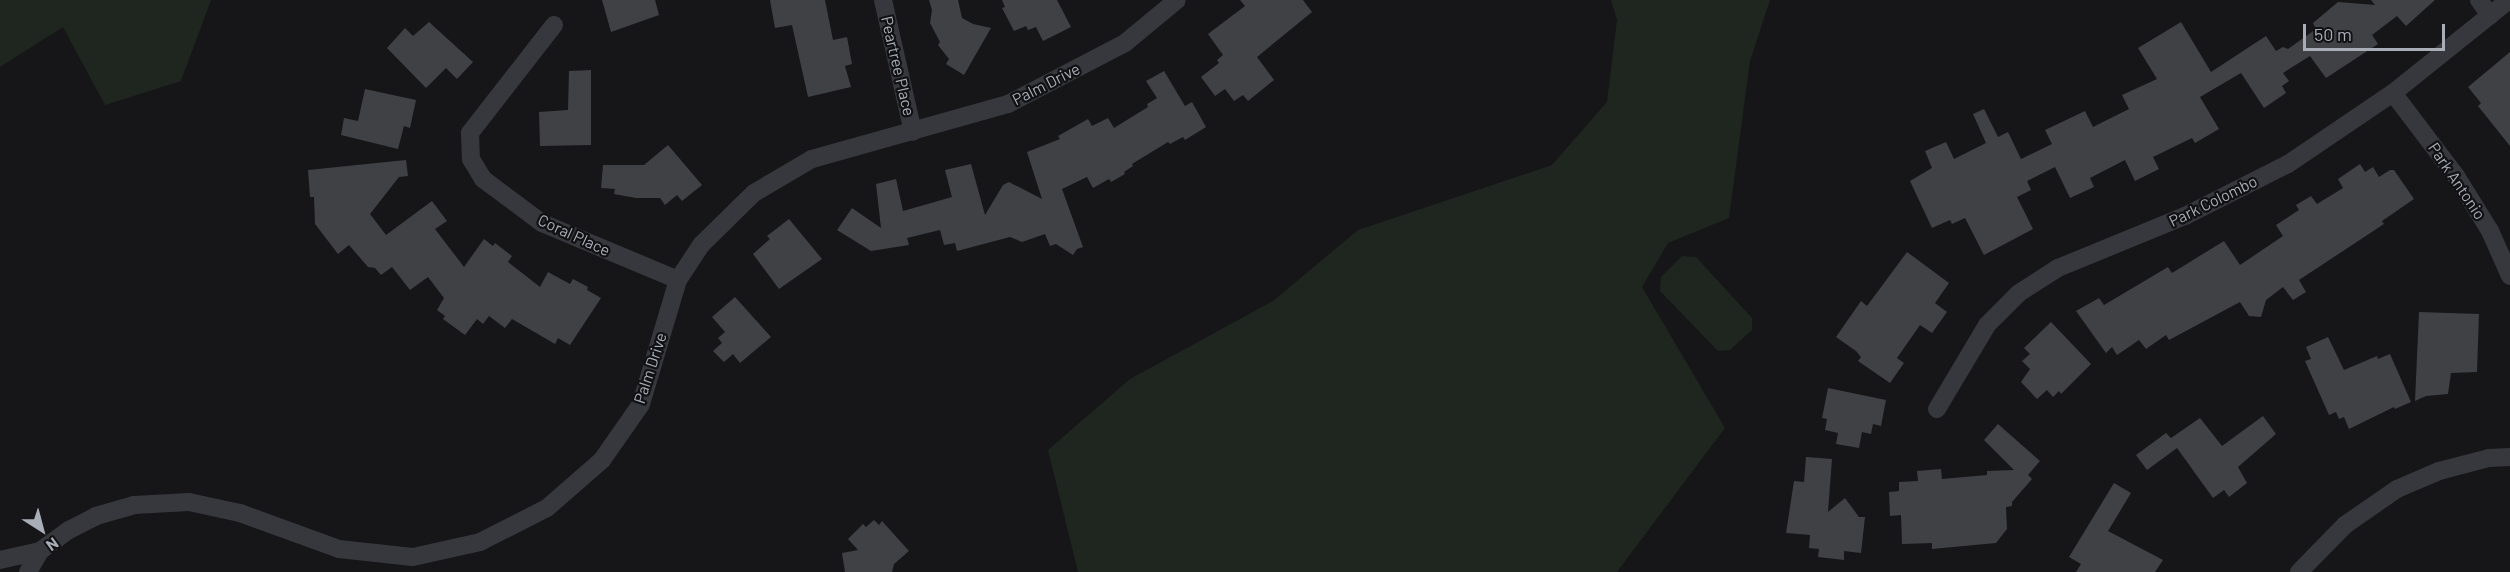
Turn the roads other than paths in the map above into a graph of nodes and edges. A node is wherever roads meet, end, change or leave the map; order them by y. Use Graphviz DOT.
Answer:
graph roads {
  1 [pos="883,0"];
  2 [pos="1177,0"];
  3 [pos="2478,0"];
  4 [pos="2509,0"];
  5 [pos="2490,15"];
  6 [pos="554,25"];
  7 [pos="2393,93"];
  8 [pos="913,132"];
  9 [pos="2510,276"];
  10 [pos="678,280"];
  11 [pos="1937,409"];
  12 [pos="2510,457"];
  13 [pos="40,551"];
  14 [pos="0,560"];
  15 [pos="28,572"];
  16 [pos="2300,572"];
  1 -- 8 [label="street, Peartree Place"];
  2 -- 8 [label="street, Palm Drive"];
  3 -- 5 [label="street"];
  4 -- 5 [label="street, Park Colombo"];
  5 -- 7 [label="street, Park Colombo"];
  6 -- 10 [label="street, Coral Place"];
  7 -- 9 [label="street, Park Antonio"];
  7 -- 11 [label="street, Park Colombo"];
  8 -- 10 [label="street, Palm Drive"];
  10 -- 13 [label="street, Palm Drive"];
  12 -- 16 [label="street"];
  13 -- 14 [label="street, Palm Drive"];
  13 -- 15 [label="street, Palm Drive"];
}
